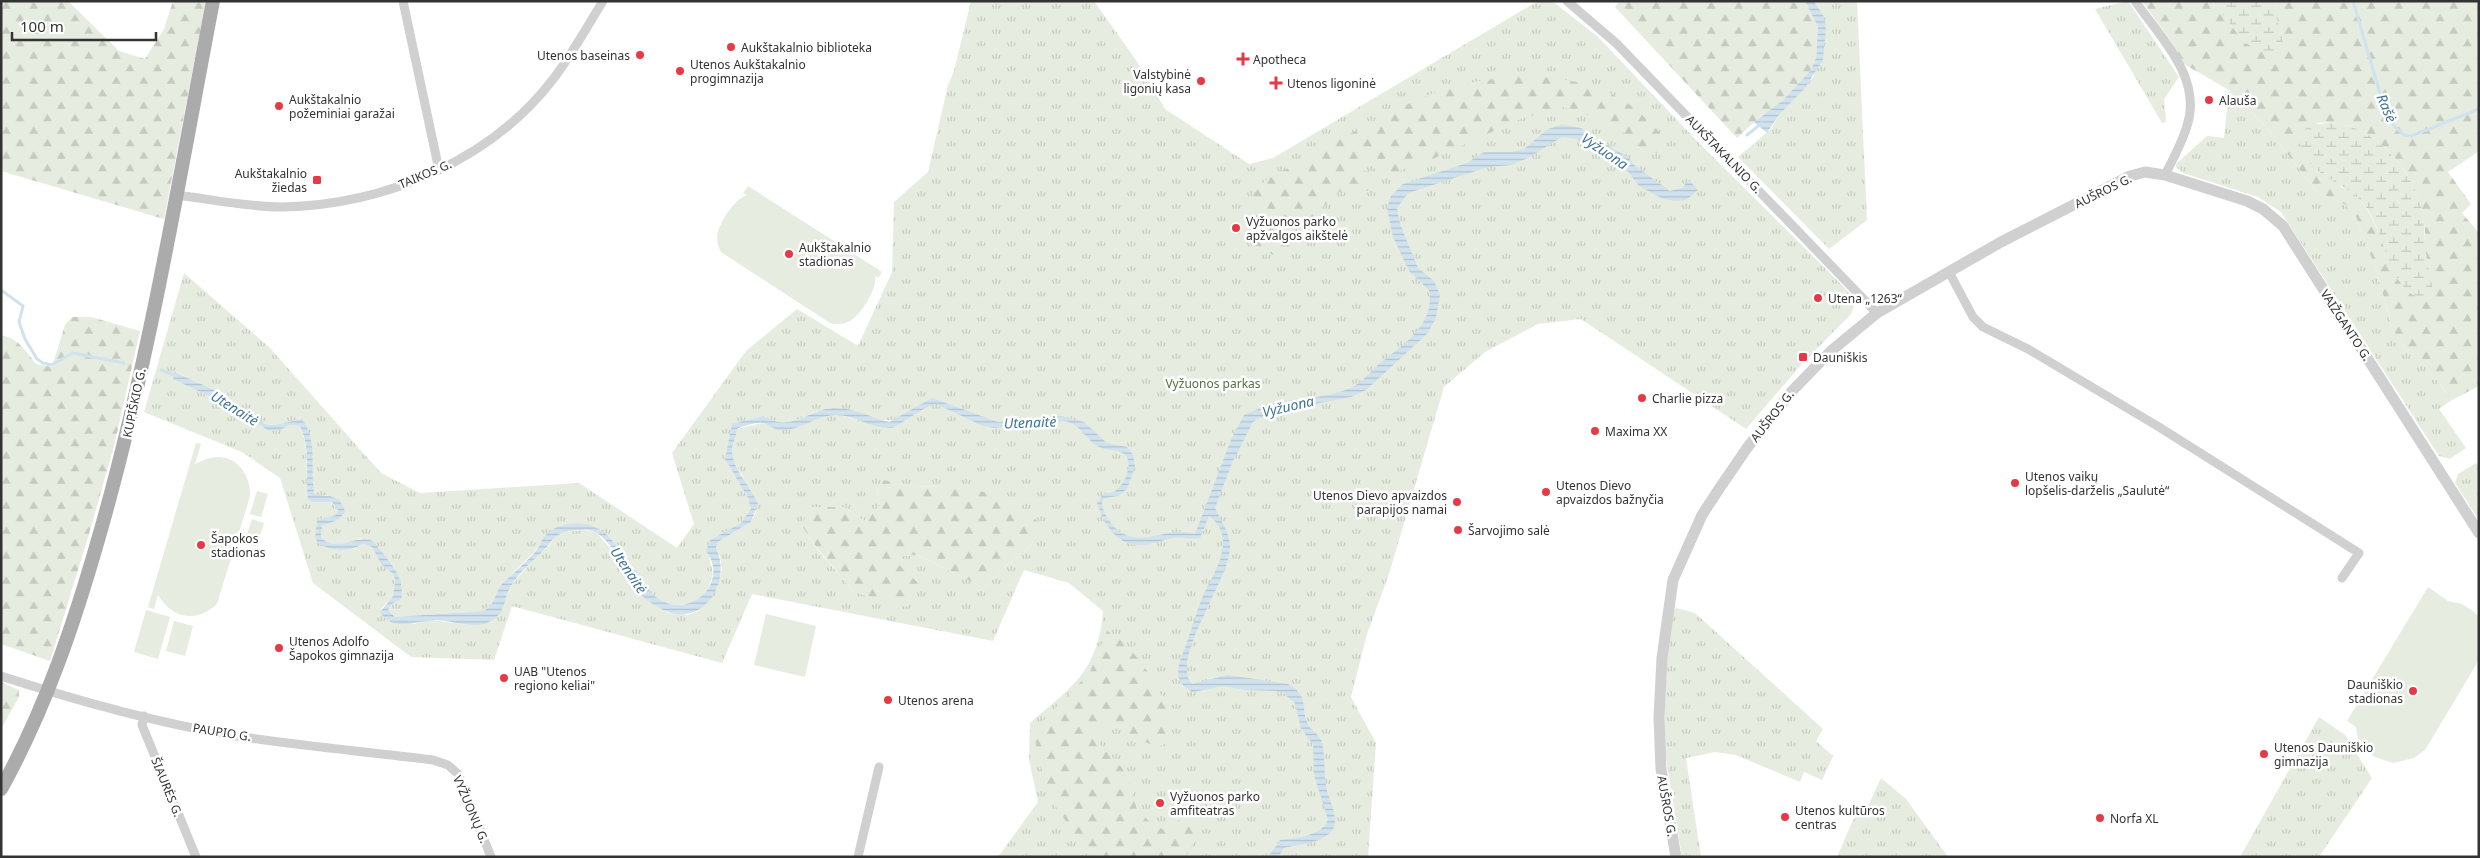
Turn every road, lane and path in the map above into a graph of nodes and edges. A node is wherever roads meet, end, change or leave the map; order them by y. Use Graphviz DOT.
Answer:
graph roads {
  1 [pos="213,1"];
  2 [pos="403,1"];
  3 [pos="603,1"];
  4 [pos="1566,1"];
  5 [pos="2135,1"];
  6 [pos="439,170"];
  7 [pos="2165,175"];
  8 [pos="176,195"];
  9 [pos="1949,272"];
  10 [pos="1877,313"];
  11 [pos="2479,533"];
  12 [pos="2342,578"];
  13 [pos="1,676"];
  14 [pos="48,692"];
  15 [pos="144,716"];
  16 [pos="448,765"];
  17 [pos="879,767"];
  18 [pos="1,790"];
  19 [pos="196,857"];
  20 [pos="491,857"];
  21 [pos="858,857"];
  22 [pos="1676,857"];
  1 -- 8 [label="main road, KUPIŠKIO G."];
  2 -- 6 [label="street"];
  3 -- 6 [label="street, TAIKOS G."];
  4 -- 10 [label="street, AUKŠTAKALNIO G."];
  5 -- 7 [label="street"];
  6 -- 8 [label="street, TAIKOS G."];
  7 -- 9 [label="street, AUŠROS G."];
  7 -- 11 [label="street, VAIŽGANTO G."];
  8 -- 14 [label="main road, KUPIŠKIO G."];
  9 -- 10 [label="street, AUŠROS G."];
  9 -- 12 [label="street"];
  10 -- 22 [label="street, AUŠROS G."];
  13 -- 14 [label="street, PAUPIO G."];
  14 -- 15 [label="street, PAUPIO G."];
  14 -- 18 [label="main road, KUPIŠKIO G."];
  15 -- 16 [label="street, PAUPIO G."];
  15 -- 19 [label="street, ŠIAURĖS G."];
  16 -- 20 [label="street, VYŽUONŲ G."];
  17 -- 21 [label="street"];
}
